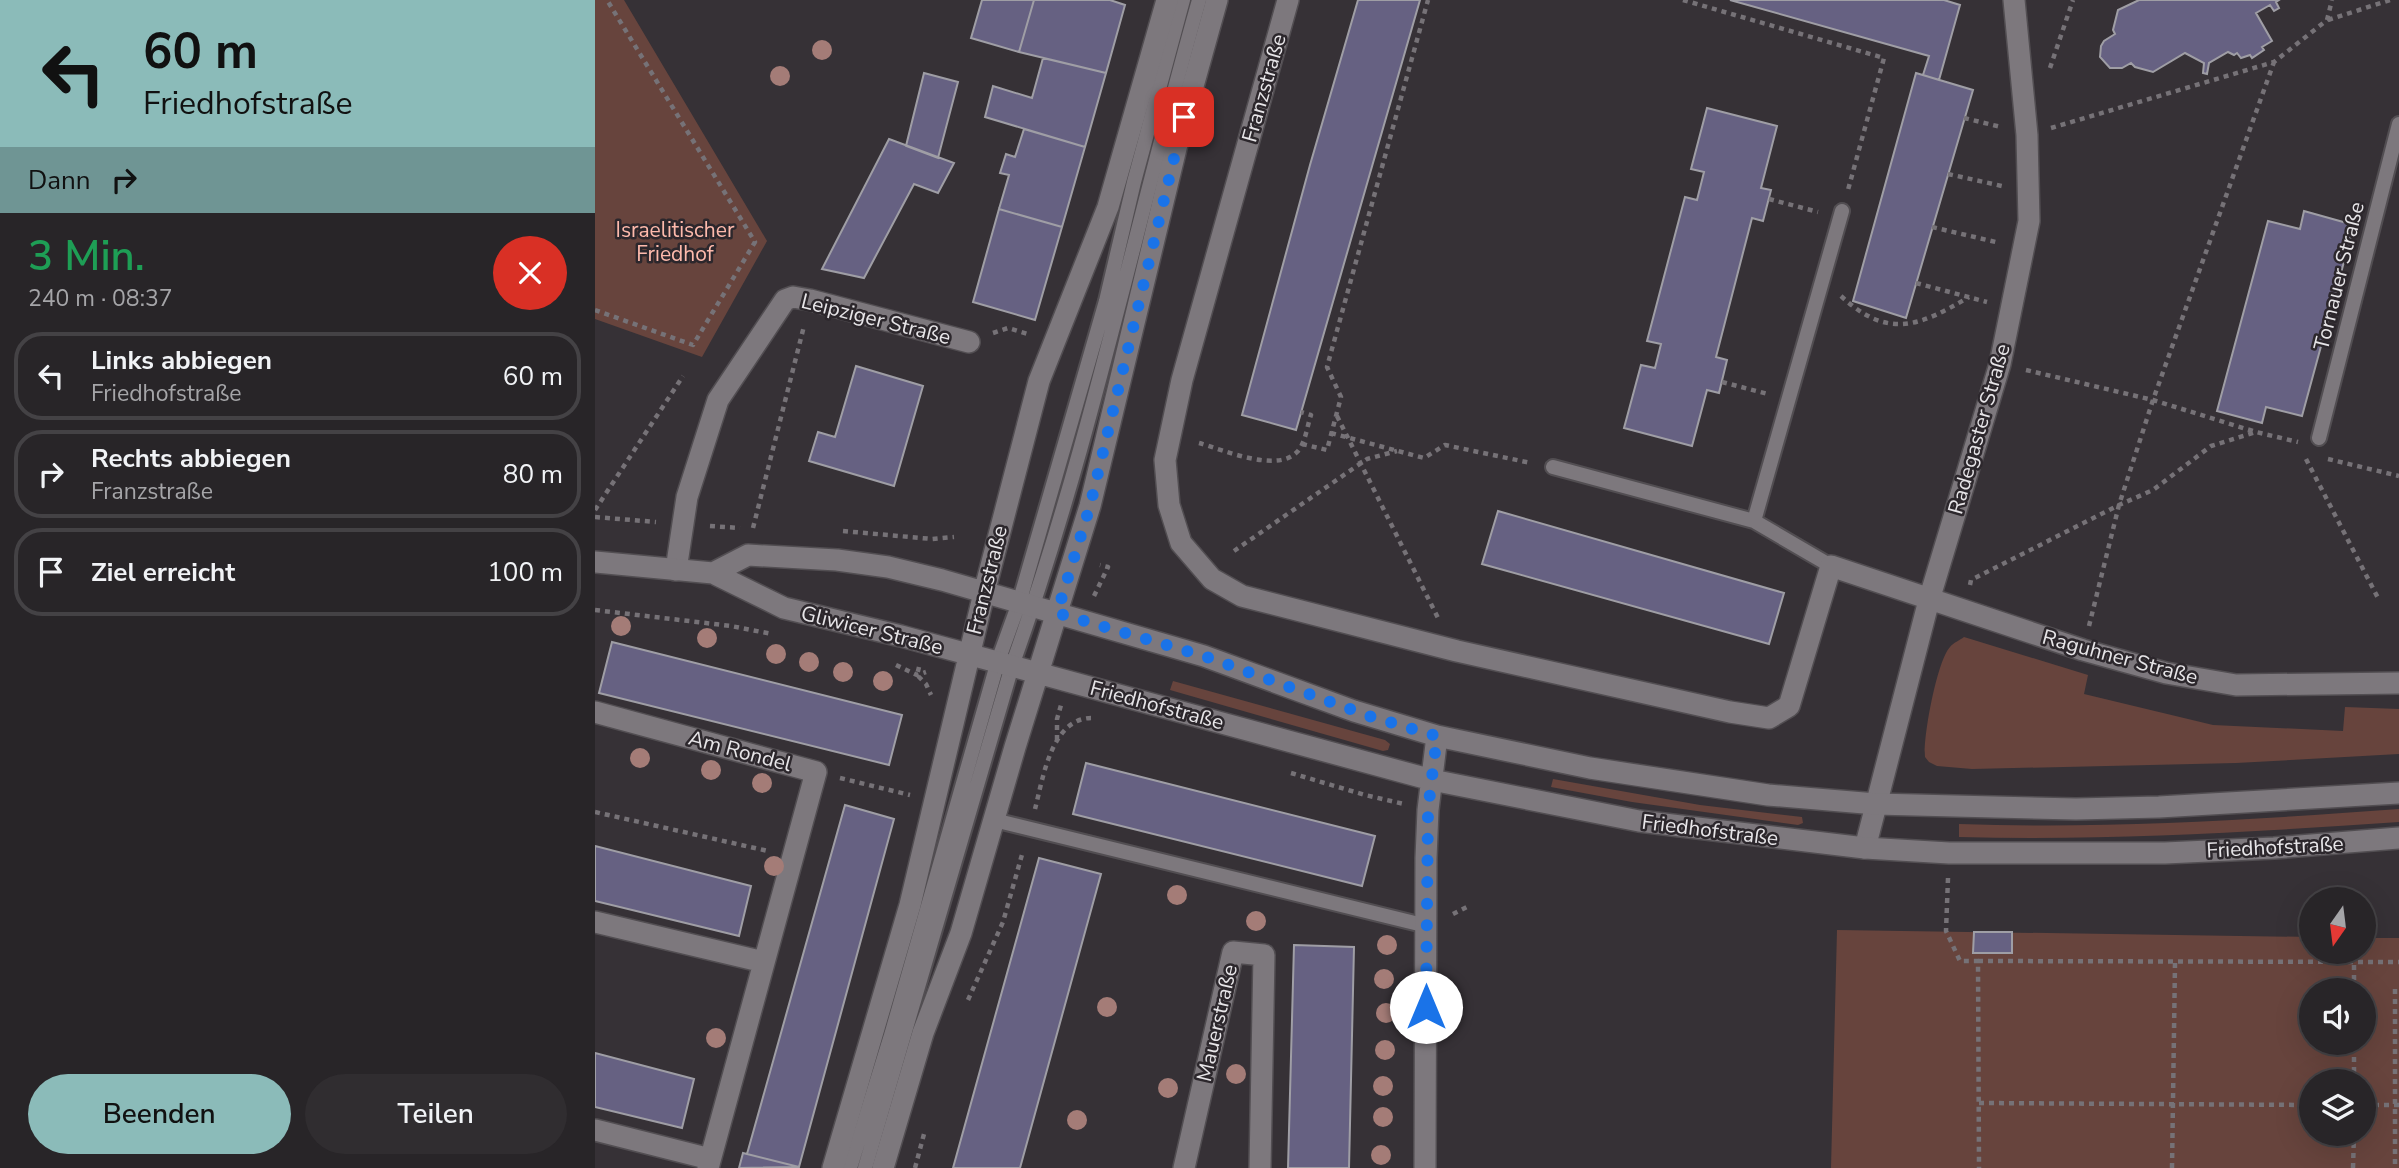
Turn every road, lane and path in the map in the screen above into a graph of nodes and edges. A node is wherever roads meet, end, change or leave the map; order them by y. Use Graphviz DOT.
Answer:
graph roads {
  1 [pos="607,0"];
  2 [pos="1167,0"];
  3 [pos="1183,0"];
  4 [pos="1199,0"];
  5 [pos="1217,0"];
  6 [pos="1288,0"];
  7 [pos="1428,0"];
  8 [pos="1683,0"];
  9 [pos="2014,0"];
  10 [pos="2332,0"];
  11 [pos="2390,0"];
  12 [pos="2327,20"];
  13 [pos="2274,62"];
  14 [pos="1964,118"];
  15 [pos="2399,124"];
  16 [pos="2003,128"];
  17 [pos="2027,135"];
  18 [pos="1948,174"];
  19 [pos="2002,186"];
  20 [pos="1769,199"];
  21 [pos="1841,215"];
  22 [pos="1933,227"];
  23 [pos="2000,243"];
  24 [pos="1824,277"];
  25 [pos="1916,283"];
  26 [pos="1969,297"];
  27 [pos="810,300"];
  28 [pos="1990,303"];
  29 [pos="595,310"];
  30 [pos="1035,336"];
  31 [pos="969,342"];
  32 [pos="2000,365"];
  33 [pos="684,376"];
  34 [pos="1722,382"];
  35 [pos="1789,400"];
  36 [pos="2153,400"];
  37 [pos="1301,412"];
  38 [pos="1336,415"];
  39 [pos="2256,432"];
  40 [pos="1331,433"];
  41 [pos="1348,437"];
  42 [pos="2319,438"];
  43 [pos="1199,443"];
  44 [pos="1302,444"];
  45 [pos="1398,451"];
  46 [pos="2315,456"];
  47 [pos="2327,458"];
  48 [pos="1362,464"];
  49 [pos="1553,467"];
  50 [pos="2399,476"];
  51 [pos="2119,505"];
  52 [pos="595,510"];
  53 [pos="1754,521"];
  54 [pos="753,529"];
  55 [pos="1234,551"];
  56 [pos="595,562"];
  57 [pos="1831,566"];
  58 [pos="1108,567"];
  59 [pos="675,570"];
  60 [pos="713,573"];
  61 [pos="984,593"];
  62 [pos="2378,597"];
  63 [pos="1929,600"];
  64 [pos="1026,605"];
  65 [pos="595,610"];
  66 [pos="1963,610"];
  67 [pos="1057,613"];
  68 [pos="1439,619"];
  69 [pos="1086,622"];
  70 [pos="785,636"];
  71 [pos="2083,650"];
  72 [pos="970,654"];
  73 [pos="886,662"];
  74 [pos="1005,664"];
  75 [pos="1038,673"];
  76 [pos="917,675"];
  77 [pos="1069,681"];
  78 [pos="2399,683"];
  79 [pos="595,712"];
  80 [pos="1086,718"];
  81 [pos="1437,736"];
  82 [pos="1057,740"];
  83 [pos="815,772"];
  84 [pos="1432,780"];
  85 [pos="1326,785"];
  86 [pos="2399,793"];
  87 [pos="913,796"];
  88 [pos="1876,804"];
  89 [pos="1428,810"];
  90 [pos="595,812"];
  91 [pos="994,820"];
  92 [pos="1029,829"];
  93 [pos="2399,838"];
  94 [pos="1865,848"];
  95 [pos="792,857"];
  96 [pos="1948,876"];
  97 [pos="595,922"];
  98 [pos="1427,926"];
  99 [pos="1978,961"];
  100 [pos="764,962"];
  101 [pos="2299,962"];
  102 [pos="2377,962"];
  103 [pos="2399,962"];
  104 [pos="2175,963"];
  105 [pos="2395,989"];
  106 [pos="967,1002"];
  107 [pos="1979,1103"];
  108 [pos="2173,1104"];
  109 [pos="2299,1105"];
  110 [pos="2376,1105"];
  111 [pos="2397,1105"];
  112 [pos="595,1130"];
  113 [pos="925,1130"];
  114 [pos="2354,1146"];
  115 [pos="709,1164"];
  116 [pos="834,1168"];
  117 [pos="850,1168"];
  118 [pos="865,1168"];
  119 [pos="883,1168"];
  120 [pos="915,1168"];
  121 [pos="1184,1168"];
  122 [pos="1260,1168"];
  123 [pos="1425,1168"];
  124 [pos="1979,1168"];
  125 [pos="2172,1168"];
  126 [pos="2353,1168"];
  127 [pos="2395,1168"];
  1 -- 29 [label="path"];
  2 -- 61 [label="main road, Franzstraße"];
  3 -- 64 [label="lane"];
  4 -- 64 [label="lane"];
  5 -- 67 [label="main road"];
  6 -- 57 [label="main road, Franzstraße"];
  7 -- 38 [label="path"];
  8 -- 21 [label="path"];
  9 -- 17 [label="main road, Radegaster Straße"];
  10 -- 12 [label="path"];
  11 -- 12 [label="path"];
  12 -- 13 [label="path"];
  13 -- 17 [label="path"];
  13 -- 36 [label="path"];
  14 -- 16 [label="path"];
  15 -- 42 [label="lane, Tornauer Straße"];
  17 -- 32 [label="main road, Radegaster Straße"];
  18 -- 19 [label="path"];
  20 -- 21 [label="path"];
  21 -- 24 [label="lane"];
  22 -- 23 [label="path"];
  24 -- 26 [label="path"];
  24 -- 35 [label="lane"];
  25 -- 26 [label="path"];
  26 -- 28 [label="path"];
  27 -- 31 [label="main road, Leipziger Straße"];
  27 -- 54 [label="path"];
  27 -- 59 [label="main road, Leipziger Straße"];
  30 -- 31 [label="path"];
  32 -- 36 [label="path"];
  32 -- 63 [label="main road, Radegaster Straße"];
  33 -- 52 [label="path"];
  34 -- 35 [label="path"];
  35 -- 53 [label="lane"];
  36 -- 39 [label="path"];
  36 -- 51 [label="path"];
  37 -- 44 [label="path"];
  38 -- 40 [label="path"];
  38 -- 41 [label="path"];
  39 -- 42 [label="path"];
  39 -- 51 [label="path"];
  40 -- 41 [label="path"];
  40 -- 44 [label="path"];
  41 -- 45 [label="path"];
  41 -- 48 [label="path"];
  43 -- 44 [label="path"];
  45 -- 48 [label="path"];
  45 -- 49 [label="path"];
  46 -- 62 [label="path"];
  47 -- 50 [label="path"];
  48 -- 55 [label="path"];
  48 -- 68 [label="path"];
  49 -- 53 [label="lane"];
  51 -- 66 [label="path"];
  51 -- 71 [label="path"];
  53 -- 57 [label="lane"];
  56 -- 59 [label="main road, Gliwicer Straße"];
  57 -- 63 [label="main road"];
  58 -- 69 [label="path"];
  59 -- 60 [label="main road, Gliwicer Straße"];
  60 -- 61 [label="main road"];
  60 -- 72 [label="main road, Gliwicer Straße"];
  61 -- 64 [label="main road"];
  61 -- 72 [label="main road, Franzstraße"];
  63 -- 66 [label="main road, Raguhner Straße"];
  63 -- 88 [label="main road, Radegaster Straße"];
  64 -- 67 [label="main road"];
  64 -- 74 [label="lane"];
  65 -- 70 [label="path"];
  66 -- 71 [label="main road, Raguhner Straße"];
  67 -- 69 [label="main road, Friedhofstraße"];
  67 -- 75 [label="main road"];
  69 -- 81 [label="main road, Friedhofstraße"];
  71 -- 78 [label="main road, Raguhner Straße"];
  72 -- 74 [label="main road, Gliwicer Straße"];
  72 -- 116 [label="main road, Franzstraße"];
  73 -- 76 [label="path"];
  74 -- 75 [label="main road, Gliwicer Straße"];
  74 -- 117 [label="lane"];
  74 -- 118 [label="lane"];
  75 -- 77 [label="main road, Friedhofstraße"];
  75 -- 91 [label="main road"];
  77 -- 82 [label="path"];
  77 -- 84 [label="main road, Friedhofstraße"];
  79 -- 83 [label="main road, Am Rondel"];
  80 -- 82 [label="path"];
  81 -- 84 [label="main road"];
  81 -- 88 [label="main road, Friedhofstraße"];
  82 -- 92 [label="path"];
  83 -- 87 [label="path"];
  83 -- 95 [label="main road, Am Rondel"];
  84 -- 89 [label="main road"];
  84 -- 94 [label="main road, Friedhofstraße"];
  85 -- 89 [label="path"];
  86 -- 88 [label="main road, Friedhofstraße"];
  88 -- 94 [label="main road, Radegaster Straße"];
  89 -- 98 [label="main road"];
  90 -- 95 [label="path"];
  91 -- 92 [label="lane"];
  91 -- 119 [label="main road"];
  92 -- 98 [label="lane"];
  92 -- 106 [label="path"];
  93 -- 94 [label="main road, Friedhofstraße"];
  95 -- 100 [label="main road, Am Rondel"];
  96 -- 99 [label="path"];
  97 -- 100 [label="main road"];
  98 -- 123 [label="main road"];
  99 -- 104 [label="path"];
  99 -- 107 [label="path"];
  100 -- 115 [label="main road, Am Rondel"];
  101 -- 104 [label="path"];
  102 -- 103 [label="path"];
  104 -- 108 [label="path"];
  105 -- 111 [label="path"];
  107 -- 108 [label="path"];
  107 -- 124 [label="path"];
  108 -- 109 [label="path"];
  108 -- 125 [label="path"];
  110 -- 111 [label="path"];
  111 -- 127 [label="path"];
  112 -- 115 [label="main road, Am Rondel"];
  113 -- 120 [label="path"];
  114 -- 126 [label="path"];
  121 -- 122 [label="main road, Mauerstraße"];
}
